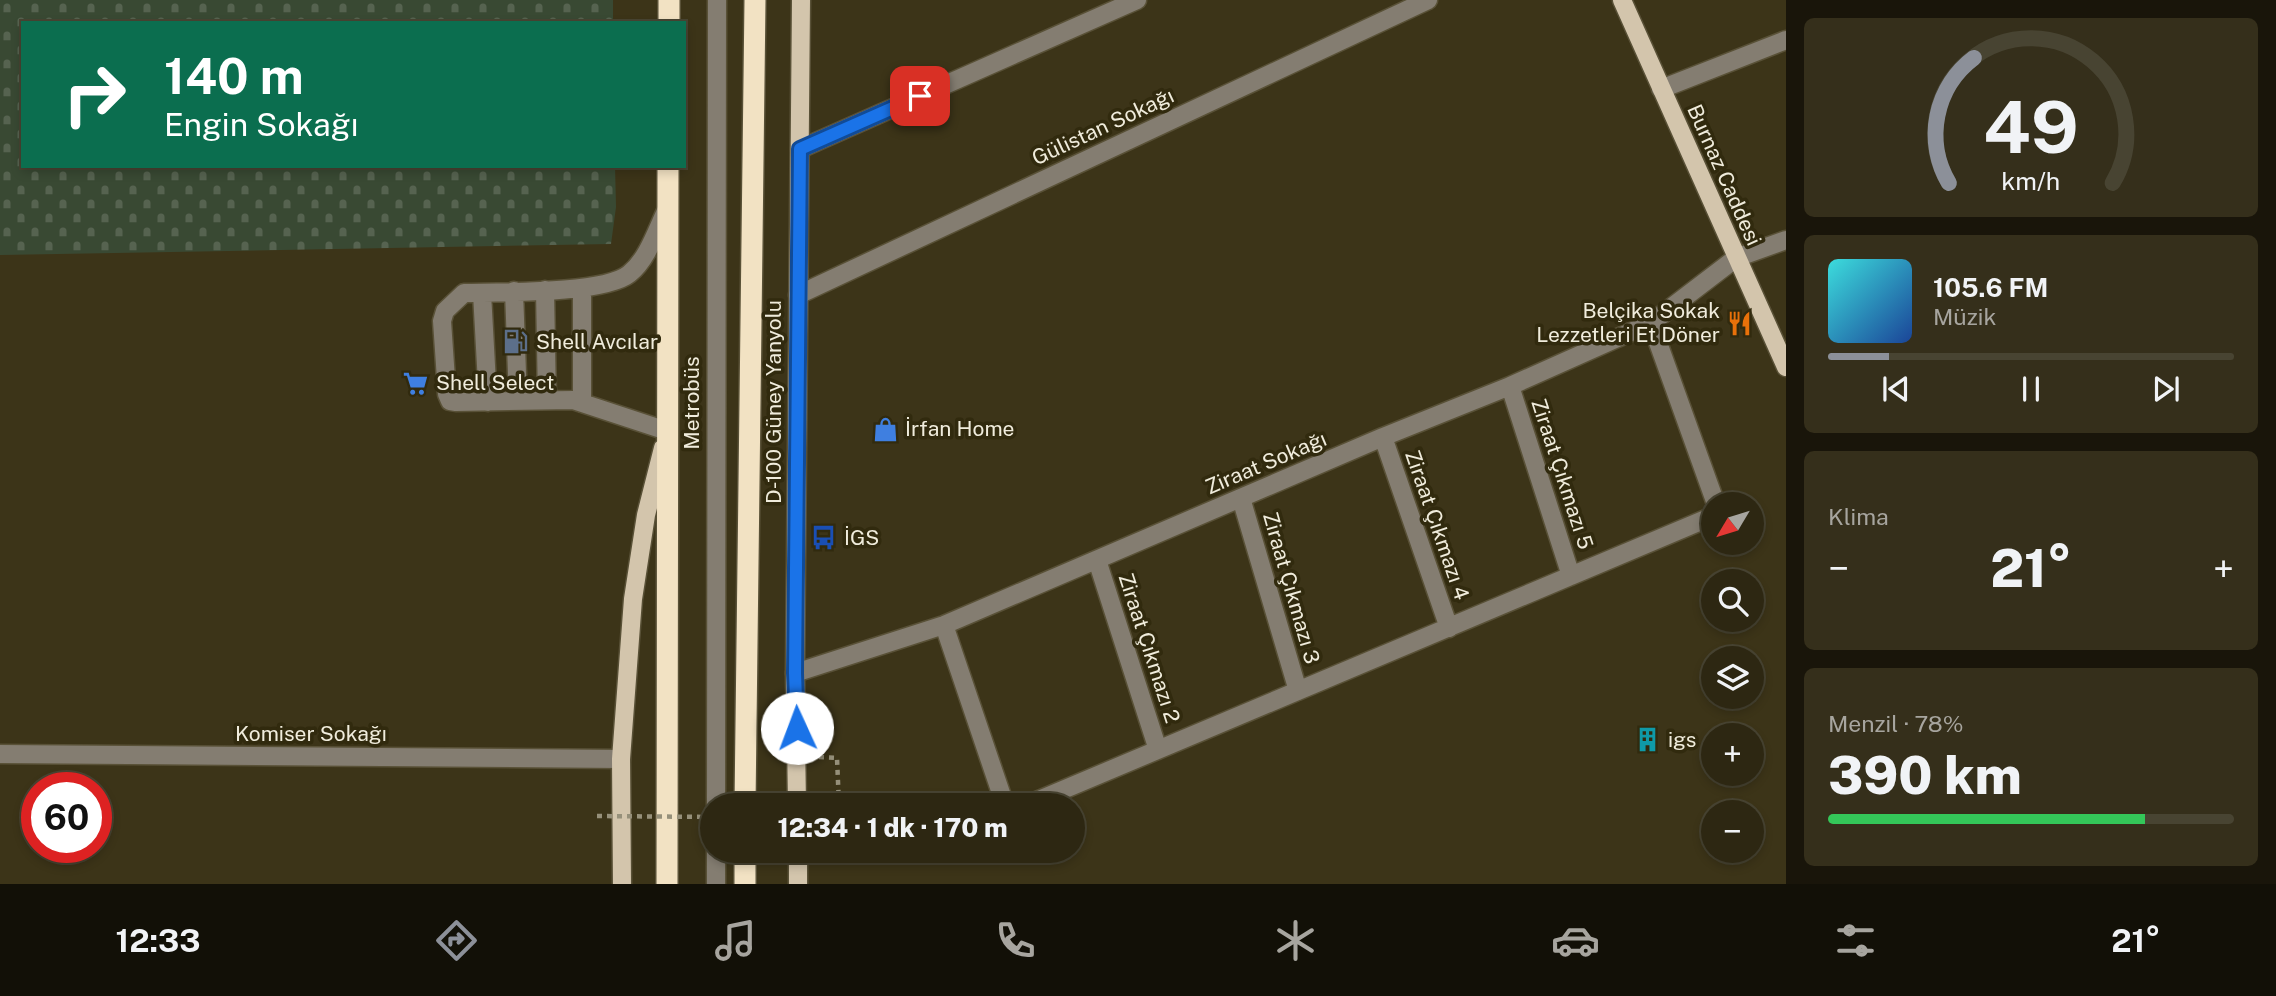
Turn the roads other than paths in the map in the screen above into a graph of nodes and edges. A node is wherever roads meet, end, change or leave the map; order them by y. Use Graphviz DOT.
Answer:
graph roads {
  1 [pos="669,0"];
  2 [pos="717,0"];
  3 [pos="755,0"];
  4 [pos="801,0"];
  5 [pos="1137,0"];
  6 [pos="1428,0"];
  7 [pos="1622,0"];
  8 [pos="669,21"];
  9 [pos="1786,40"];
  10 [pos="1661,89"];
  11 [pos="800,149"];
  12 [pos="668,168"];
  13 [pos="667,208"];
  14 [pos="1786,240"];
  15 [pos="1736,258"];
  16 [pos="582,288"];
  17 [pos="545,290"];
  18 [pos="514,291"];
  19 [pos="464,293"];
  20 [pos="482,293"];
  21 [pos="439,294"];
  22 [pos="798,295"];
  23 [pos="1651,323"];
  24 [pos="1786,367"];
  25 [pos="1510,386"];
  26 [pos="547,400"];
  27 [pos="518,401"];
  28 [pos="488,402"];
  29 [pos="582,403"];
  30 [pos="667,431"];
  31 [pos="1383,437"];
  32 [pos="1712,492"];
  33 [pos="1241,498"];
  34 [pos="1701,521"];
  35 [pos="1097,560"];
  36 [pos="1571,576"];
  37 [pos="944,625"];
  38 [pos="1449,628"];
  39 [pos="795,673"];
  40 [pos="1298,691"];
  41 [pos="1158,750"];
  42 [pos="0,754"];
  43 [pos="621,759"];
  44 [pos="716,793"];
  45 [pos="745,793"];
  46 [pos="797,793"];
  47 [pos="1001,793"];
  48 [pos="1056,793"];
  49 [pos="716,863"];
  50 [pos="745,863"];
  51 [pos="798,863"];
  52 [pos="622,884"];
  53 [pos="667,884"];
  54 [pos="716,884"];
  55 [pos="745,884"];
  56 [pos="798,884"];
  1 -- 8 [label="highway"];
  2 -- 44 [label="street, Metrobüs"];
  3 -- 45 [label="highway"];
  4 -- 11 [label="main road, D-100 Güney Yanyolu"];
  5 -- 11 [label="street"];
  6 -- 22 [label="street, Gülistan Sokağı"];
  7 -- 10 [label="main road, Burnaz Caddesi"];
  9 -- 10 [label="street"];
  10 -- 15 [label="main road, Burnaz Caddesi"];
  11 -- 22 [label="main road, D-100 Güney Yanyolu"];
  12 -- 13 [label="highway"];
  13 -- 16 [label="street"];
  13 -- 30 [label="highway"];
  14 -- 15 [label="street, Ziraat Sokağı"];
  15 -- 23 [label="street, Ziraat Sokağı"];
  15 -- 24 [label="main road, Burnaz Caddesi"];
  16 -- 17 [label="street"];
  16 -- 29 [label="street"];
  17 -- 18 [label="street"];
  17 -- 26 [label="street"];
  18 -- 20 [label="street"];
  18 -- 27 [label="street"];
  19 -- 20 [label="street"];
  19 -- 21 [label="street"];
  19 -- 28 [label="street"];
  20 -- 28 [label="street"];
  22 -- 39 [label="main road, D-100 Güney Yanyolu"];
  23 -- 25 [label="street, Ziraat Sokağı"];
  23 -- 32 [label="street"];
  25 -- 31 [label="street, Ziraat Sokağı"];
  25 -- 36 [label="street, Ziraat Çıkmazı 5"];
  26 -- 27 [label="street"];
  26 -- 29 [label="street"];
  27 -- 28 [label="street"];
  29 -- 30 [label="street"];
  30 -- 43 [label="main road"];
  30 -- 53 [label="highway"];
  31 -- 33 [label="street, Ziraat Sokağı"];
  31 -- 38 [label="street, Ziraat Çıkmazı 4"];
  33 -- 35 [label="street, Ziraat Sokağı"];
  33 -- 40 [label="street, Ziraat Çıkmazı 3"];
  34 -- 36 [label="street"];
  35 -- 37 [label="street, Ziraat Sokağı"];
  35 -- 41 [label="street, Ziraat Çıkmazı 2"];
  36 -- 38 [label="street"];
  37 -- 39 [label="street, Ziraat Sokağı"];
  37 -- 47 [label="street"];
  38 -- 40 [label="street"];
  39 -- 46 [label="main road, D-100 Güney Yanyolu"];
  40 -- 41 [label="street"];
  41 -- 48 [label="street"];
  42 -- 43 [label="street, Komiser Sokağı"];
  43 -- 52 [label="main road"];
  49 -- 54 [label="street"];
  50 -- 55 [label="highway"];
  51 -- 56 [label="main road"];
}
